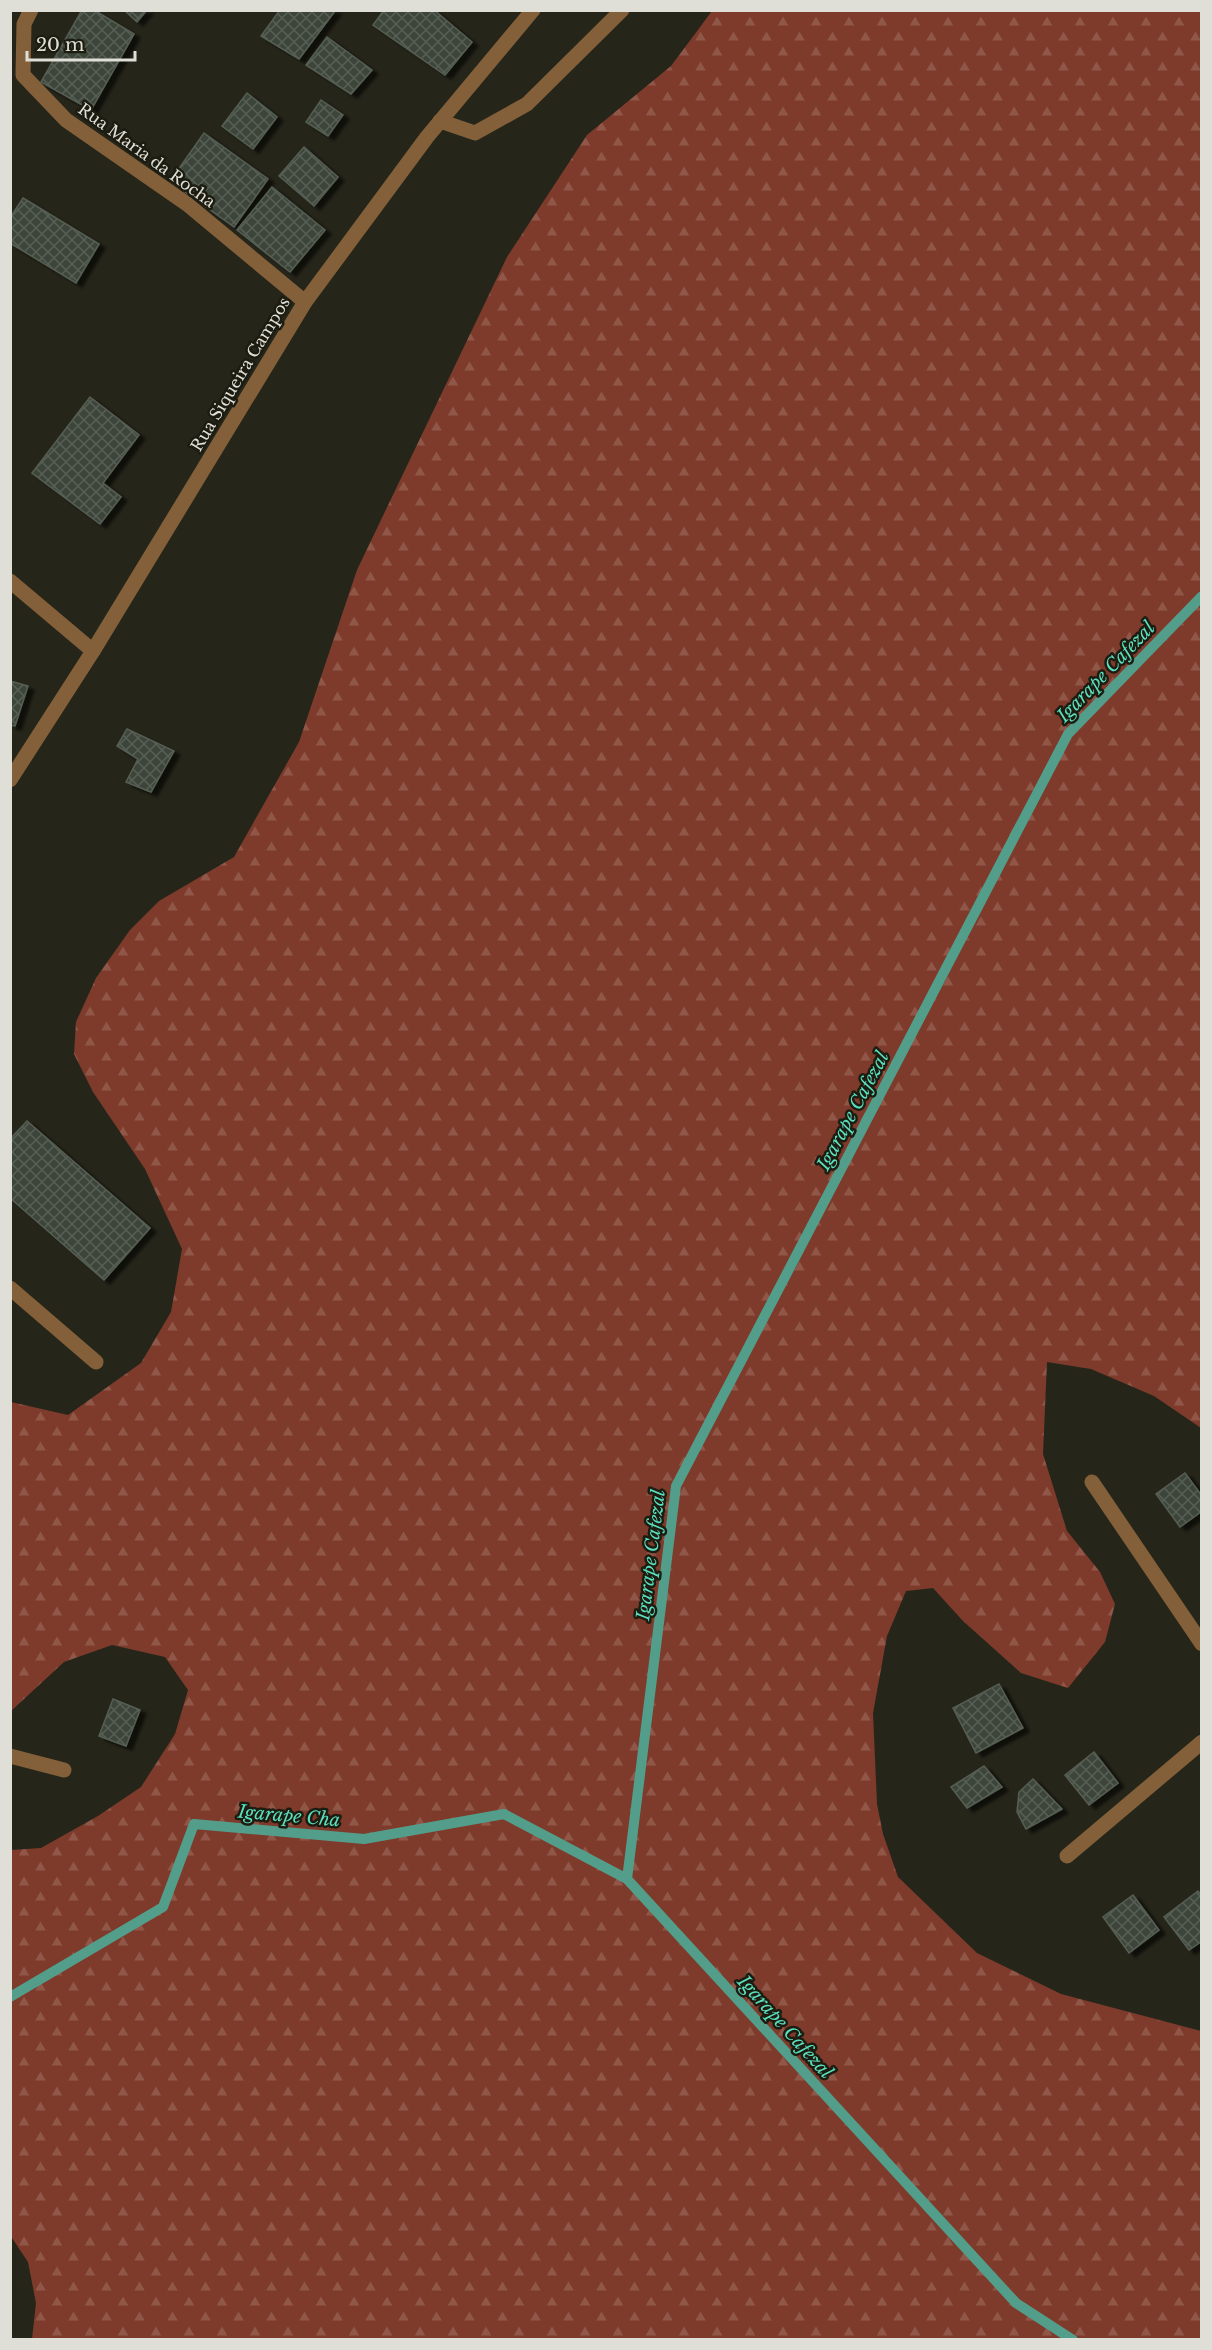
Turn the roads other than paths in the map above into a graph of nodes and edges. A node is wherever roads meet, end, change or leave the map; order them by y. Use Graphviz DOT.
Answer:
graph roads {
  1 [pos="31,10"];
  2 [pos="533,10"];
  3 [pos="622,10"];
  4 [pos="440,121"];
  5 [pos="305,302"];
  6 [pos="10,581"];
  7 [pos="93,651"];
  8 [pos="10,780"];
  9 [pos="10,1288"];
  10 [pos="96,1362"];
  11 [pos="1092,1482"];
  12 [pos="1202,1644"];
  13 [pos="1202,1742"];
  14 [pos="10,1756"];
  15 [pos="64,1770"];
  16 [pos="1067,1856"];
  1 -- 5 [label="street, Rua Maria da Rocha"];
  2 -- 4 [label="street, Rua Siqueira Campos"];
  3 -- 4 [label="street"];
  4 -- 5 [label="street, Rua Siqueira Campos"];
  5 -- 7 [label="street, Rua Siqueira Campos"];
  6 -- 7 [label="street"];
  7 -- 8 [label="street, Rua Siqueira Campos"];
  9 -- 10 [label="street"];
  11 -- 12 [label="street"];
  13 -- 16 [label="street"];
  14 -- 15 [label="street"];
}
